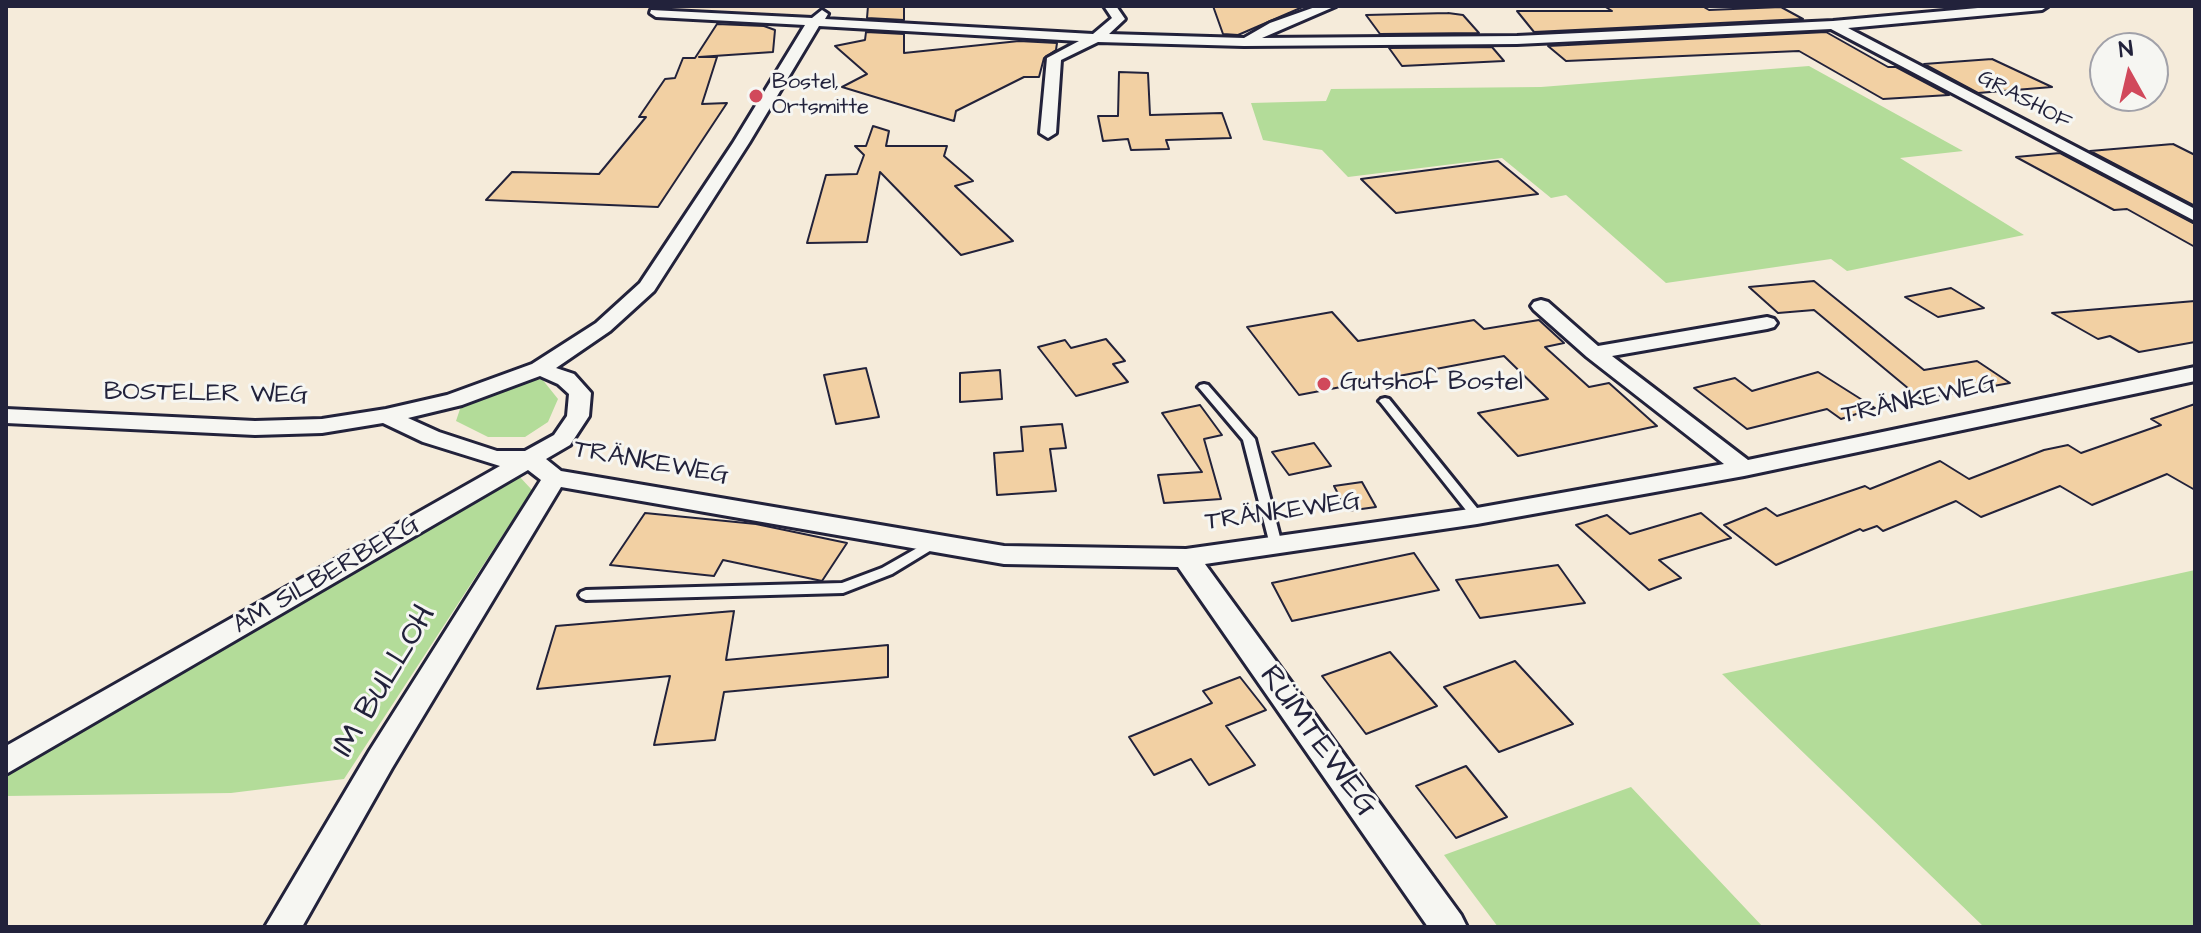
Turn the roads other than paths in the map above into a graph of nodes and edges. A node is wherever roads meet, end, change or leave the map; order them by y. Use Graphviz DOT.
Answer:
graph roads {
  1 [pos="829,6"];
  2 [pos="1110,6"];
  3 [pos="1330,6"];
  4 [pos="2042,6"];
  5 [pos="661,9"];
  6 [pos="815,22"];
  7 [pos="1833,25"];
  8 [pos="1096,38"];
  9 [pos="1244,42"];
  10 [pos="1048,133"];
  11 [pos="2195,216"];
  12 [pos="1541,306"];
  13 [pos="1767,323"];
  14 [pos="1594,353"];
  15 [pos="540,369"];
  16 [pos="2195,374"];
  17 [pos="1204,387"];
  18 [pos="1385,401"];
  19 [pos="6,416"];
  20 [pos="386,416"];
  21 [pos="530,459"];
  22 [pos="1744,468"];
  23 [pos="554,478"];
  24 [pos="1477,516"];
  25 [pos="933,543"];
  26 [pos="1276,545"];
  27 [pos="1186,558"];
  28 [pos="586,595"];
  29 [pos="6,761"];
  30 [pos="283,927"];
  31 [pos="1449,927"];
  1 -- 6 [label="street, BOSTELER WEG"];
  2 -- 8 [label="street"];
  3 -- 9 [label="street"];
  4 -- 7 [label="street"];
  5 -- 6 [label="street"];
  6 -- 8 [label="street"];
  6 -- 15 [label="street, BOSTELER WEG"];
  7 -- 9 [label="street"];
  7 -- 11 [label="street, GRASHOF"];
  8 -- 9 [label="street"];
  8 -- 10 [label="street"];
  12 -- 14 [label="street"];
  13 -- 14 [label="street"];
  14 -- 22 [label="street"];
  15 -- 20 [label="street, BOSTELER WEG"];
  15 -- 21 [label="street, AM SILBERBERG"];
  16 -- 22 [label="street, TRÄNKEWEG"];
  17 -- 26 [label="lane"];
  18 -- 24 [label="lane"];
  19 -- 20 [label="street, BOSTELER WEG"];
  20 -- 21 [label="street"];
  21 -- 23 [label="street, TRÄNKEWEG"];
  21 -- 29 [label="street, AM SILBERBERG"];
  22 -- 24 [label="street, TRÄNKEWEG"];
  23 -- 25 [label="street, TRÄNKEWEG"];
  23 -- 30 [label="street, IM BULLOH"];
  24 -- 26 [label="street, TRÄNKEWEG"];
  25 -- 27 [label="street, TRÄNKEWEG"];
  25 -- 28 [label="lane"];
  26 -- 27 [label="street, TRÄNKEWEG"];
  27 -- 31 [label="street, RÜMTEWEG"];
}
